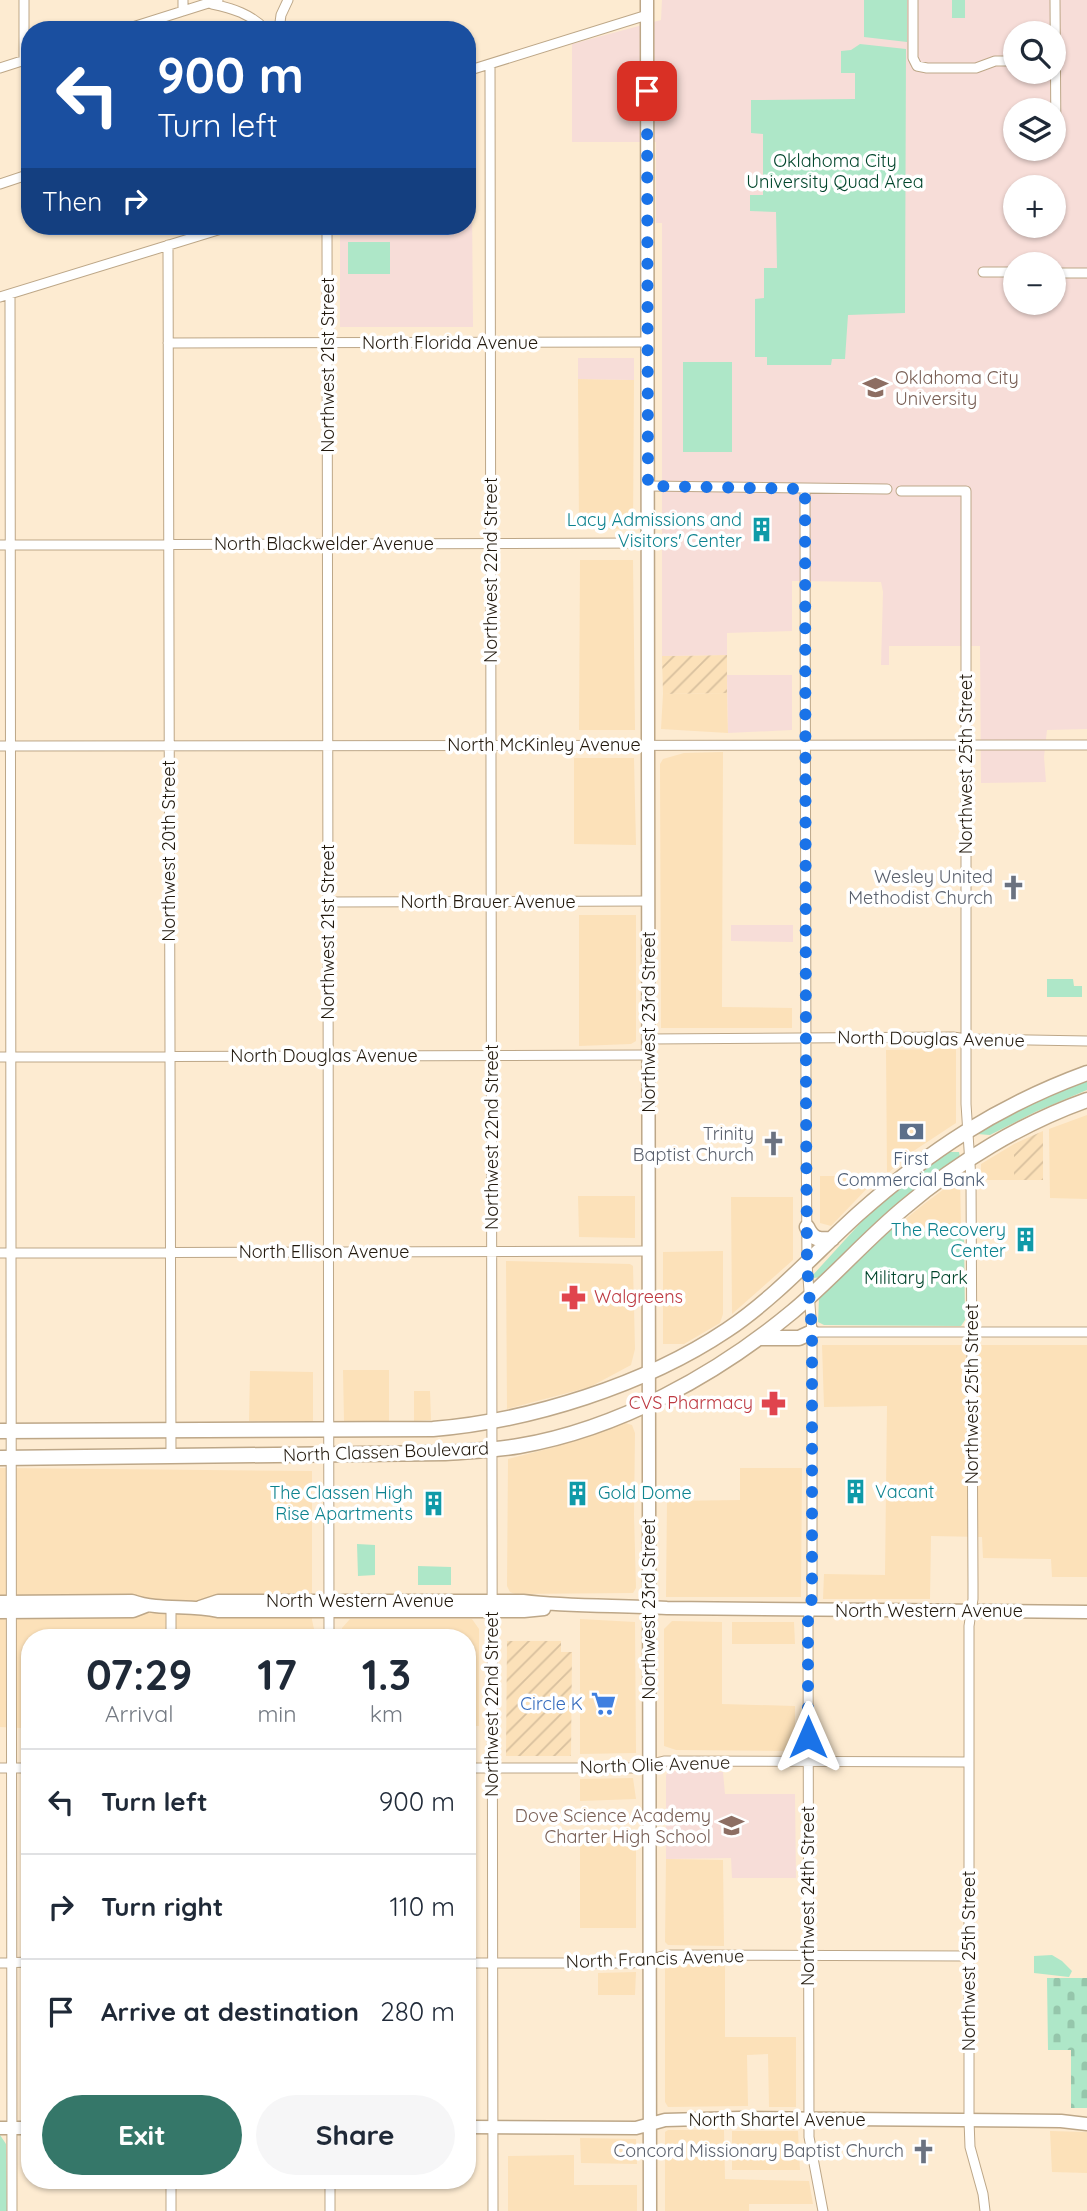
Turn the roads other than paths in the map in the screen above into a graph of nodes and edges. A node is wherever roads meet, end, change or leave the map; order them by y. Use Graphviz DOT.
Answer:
graph roads {
  1 [pos="24,0"];
  2 [pos="183,0"];
  3 [pos="218,0"];
  4 [pos="288,0"];
  5 [pos="647,0"];
  6 [pos="913,0"];
  7 [pos="1055,0"];
  8 [pos="208,3"];
  9 [pos="183,11"];
  10 [pos="647,15"];
  11 [pos="25,21"];
  12 [pos="151,21"];
  13 [pos="254,21"];
  14 [pos="280,21"];
  15 [pos="1055,21"];
  16 [pos="1003,61"];
  17 [pos="21,62"];
  18 [pos="490,64"];
  19 [pos="0,68"];
  20 [pos="476,68"];
  21 [pos="21,177"];
  22 [pos="0,184"];
  23 [pos="201,235"];
  24 [pos="327,235"];
  25 [pos="168,245"];
  26 [pos="983,272"];
  27 [pos="1003,272"];
  28 [pos="1066,273"];
  29 [pos="1087,273"];
  30 [pos="5,295"];
  31 [pos="647,342"];
  32 [pos="168,343"];
  33 [pos="328,343"];
  34 [pos="491,343"];
  35 [pos="648,486"];
  36 [pos="805,489"];
  37 [pos="887,489"];
  38 [pos="901,491"];
  39 [pos="648,543"];
  40 [pos="328,544"];
  41 [pos="491,544"];
  42 [pos="5,545"];
  43 [pos="169,545"];
  44 [pos="491,744"];
  45 [pos="169,745"];
  46 [pos="649,745"];
  47 [pos="806,745"];
  48 [pos="966,745"];
  49 [pos="1087,745"];
  50 [pos="5,746"];
  51 [pos="328,746"];
  52 [pos="492,901"];
  53 [pos="649,901"];
  54 [pos="0,902"];
  55 [pos="11,902"];
  56 [pos="328,902"];
  57 [pos="806,1038"];
  58 [pos="649,1039"];
  59 [pos="967,1039"];
  60 [pos="1087,1041"];
  61 [pos="649,1055"];
  62 [pos="170,1056"];
  63 [pos="329,1056"];
  64 [pos="492,1056"];
  65 [pos="0,1057"];
  66 [pos="11,1057"];
  67 [pos="1087,1073"];
  68 [pos="1087,1100"];
  69 [pos="968,1130"];
  70 [pos="969,1160"];
  71 [pos="807,1227"];
  72 [pos="832,1239"];
  73 [pos="492,1251"];
  74 [pos="649,1251"];
  75 [pos="170,1252"];
  76 [pos="329,1252"];
  77 [pos="0,1253"];
  78 [pos="11,1253"];
  79 [pos="807,1264"];
  80 [pos="810,1297"];
  81 [pos="812,1332"];
  82 [pos="971,1332"];
  83 [pos="1087,1332"];
  84 [pos="760,1338"];
  85 [pos="648,1372"];
  86 [pos="649,1404"];
  87 [pos="493,1421"];
  88 [pos="171,1430"];
  89 [pos="329,1430"];
  90 [pos="6,1431"];
  91 [pos="492,1449"];
  92 [pos="329,1455"];
  93 [pos="171,1457"];
  94 [pos="6,1458"];
  95 [pos="329,1606"];
  96 [pos="492,1606"];
  97 [pos="6,1607"];
  98 [pos="171,1607"];
  99 [pos="649,1607"];
  100 [pos="810,1611"];
  101 [pos="971,1611"];
  102 [pos="1087,1612"];
  103 [pos="171,1629"];
  104 [pos="329,1629"];
  105 [pos="808,1762"];
  106 [pos="969,1762"];
  107 [pos="649,1764"];
  108 [pos="0,1768"];
  109 [pos="12,1768"];
  110 [pos="21,1768"];
  111 [pos="476,1768"];
  112 [pos="492,1768"];
  113 [pos="808,1956"];
  114 [pos="969,1956"];
  115 [pos="650,1960"];
  116 [pos="12,1962"];
  117 [pos="21,1962"];
  118 [pos="0,1963"];
  119 [pos="476,1963"];
  120 [pos="493,1963"];
  121 [pos="809,2119"];
  122 [pos="969,2120"];
  123 [pos="650,2124"];
  124 [pos="1087,2124"];
  125 [pos="476,2127"];
  126 [pos="493,2127"];
  127 [pos="6,2128"];
  128 [pos="171,2189"];
  129 [pos="330,2189"];
  130 [pos="12,2211"];
  131 [pos="171,2211"];
  132 [pos="330,2211"];
  133 [pos="493,2211"];
  134 [pos="650,2211"];
  135 [pos="823,2211"];
  136 [pos="985,2211"];
  1 -- 11 [label="street"];
  2 -- 9 [label="street"];
  3 -- 8 [label="street"];
  4 -- 14 [label="street"];
  5 -- 10 [label="main road, Northwest 23rd Street"];
  6 -- 16 [label="street"];
  7 -- 15 [label="street"];
  8 -- 9 [label="street"];
  8 -- 13 [label="street"];
  9 -- 12 [label="street"];
  10 -- 18 [label="street"];
  10 -- 31 [label="main road, Northwest 23rd Street"];
  17 -- 19 [label="street"];
  18 -- 20 [label="street"];
  18 -- 34 [label="street, Northwest 22nd Street"];
  21 -- 22 [label="street"];
  23 -- 25 [label="street"];
  24 -- 33 [label="street, Northwest 21st Street"];
  25 -- 30 [label="street"];
  25 -- 32 [label="street, Northwest 20th Street"];
  26 -- 27 [label="street"];
  28 -- 29 [label="street"];
  30 -- 42 [label="street"];
  31 -- 34 [label="street, North Florida Avenue"];
  31 -- 35 [label="main road, Northwest 23rd Street"];
  32 -- 33 [label="street, North Florida Avenue"];
  32 -- 43 [label="street, Northwest 20th Street"];
  33 -- 34 [label="street, North Florida Avenue"];
  33 -- 40 [label="street, Northwest 21st Street"];
  34 -- 41 [label="street, Northwest 22nd Street"];
  35 -- 36 [label="street"];
  35 -- 39 [label="main road, Northwest 23rd Street"];
  36 -- 37 [label="street"];
  36 -- 47 [label="street, Northwest 24th Street"];
  38 -- 48 [label="street, Northwest 25th Street"];
  39 -- 41 [label="street, North Blackwelder Avenue"];
  39 -- 46 [label="main road, Northwest 23rd Street"];
  40 -- 41 [label="street, North Blackwelder Avenue"];
  40 -- 43 [label="street, North Blackwelder Avenue"];
  40 -- 51 [label="street, Northwest 21st Street"];
  41 -- 44 [label="street, Northwest 22nd Street"];
  42 -- 43 [label="street, North Blackwelder Avenue"];
  42 -- 50 [label="street"];
  43 -- 45 [label="street, Northwest 20th Street"];
  44 -- 46 [label="street, North McKinley Avenue"];
  44 -- 51 [label="street, North McKinley Avenue"];
  44 -- 52 [label="street, Northwest 22nd Street"];
  45 -- 50 [label="street, North McKinley Avenue"];
  45 -- 51 [label="street, North McKinley Avenue"];
  45 -- 62 [label="street, Northwest 20th Street"];
  46 -- 47 [label="street, North McKinley Avenue"];
  46 -- 53 [label="main road, Northwest 23rd Street"];
  47 -- 48 [label="street, North McKinley Avenue"];
  47 -- 57 [label="street, Northwest 24th Street"];
  48 -- 49 [label="street, North McKinley Avenue"];
  48 -- 59 [label="street, Northwest 25th Street"];
  50 -- 55 [label="street"];
  51 -- 56 [label="street, Northwest 21st Street"];
  52 -- 53 [label="street, North Brauer Avenue"];
  52 -- 56 [label="street, North Brauer Avenue"];
  52 -- 64 [label="street, Northwest 22nd Street"];
  53 -- 58 [label="main road, Northwest 23rd Street"];
  54 -- 55 [label="street"];
  55 -- 66 [label="street"];
  56 -- 63 [label="street, Northwest 21st Street"];
  57 -- 58 [label="street, North Douglas Avenue"];
  57 -- 59 [label="street, North Douglas Avenue"];
  57 -- 71 [label="street, Northwest 24th Street"];
  58 -- 61 [label="main road, Northwest 23rd Street"];
  59 -- 60 [label="street, North Douglas Avenue"];
  59 -- 69 [label="street, Northwest 25th Street"];
  61 -- 64 [label="street, North Douglas Avenue"];
  61 -- 74 [label="main road, Northwest 23rd Street"];
  62 -- 63 [label="street, North Douglas Avenue"];
  62 -- 66 [label="street, North Douglas Avenue"];
  62 -- 75 [label="street, Northwest 20th Street"];
  63 -- 64 [label="street, North Douglas Avenue"];
  63 -- 76 [label="street, Northwest 21st Street"];
  64 -- 73 [label="street, Northwest 22nd Street"];
  65 -- 66 [label="street, North Douglas Avenue"];
  66 -- 78 [label="street"];
  67 -- 69 [label="main road, North Classen Boulevard"];
  68 -- 70 [label="main road, North Classen Boulevard"];
  69 -- 70 [label="street, Northwest 25th Street"];
  69 -- 72 [label="main road, North Classen Boulevard"];
  70 -- 80 [label="main road, North Classen Boulevard"];
  70 -- 82 [label="street, Northwest 25th Street"];
  71 -- 72 [label="main road"];
  71 -- 79 [label="street, Northwest 24th Street"];
  72 -- 79 [label="main road, North Classen Boulevard"];
  73 -- 74 [label="street, North Ellison Avenue"];
  73 -- 76 [label="street, North Ellison Avenue"];
  73 -- 87 [label="street, Northwest 22nd Street"];
  74 -- 85 [label="main road, Northwest 23rd Street"];
  75 -- 76 [label="street, North Ellison Avenue"];
  75 -- 78 [label="street, North Ellison Avenue"];
  75 -- 88 [label="street, Northwest 20th Street"];
  76 -- 89 [label="street, Northwest 21st Street"];
  77 -- 78 [label="street, North Ellison Avenue"];
  78 -- 90 [label="street"];
  79 -- 80 [label="street, Northwest 24th Street"];
  79 -- 85 [label="main road, North Classen Boulevard"];
  80 -- 81 [label="street, Northwest 24th Street"];
  80 -- 84 [label="main road, North Classen Boulevard"];
  81 -- 82 [label="street"];
  81 -- 84 [label="main road"];
  81 -- 100 [label="street, Northwest 24th Street"];
  82 -- 83 [label="street"];
  82 -- 101 [label="street, Northwest 25th Street"];
  84 -- 86 [label="main road, North Classen Boulevard"];
  85 -- 86 [label="main road, Northwest 23rd Street"];
  85 -- 87 [label="main road, North Classen Boulevard"];
  86 -- 91 [label="main road, North Classen Boulevard"];
  86 -- 99 [label="main road, Northwest 23rd Street"];
  87 -- 89 [label="main road, North Classen Boulevard"];
  87 -- 91 [label="street, Northwest 22nd Street"];
  88 -- 89 [label="main road, North Classen Boulevard"];
  88 -- 90 [label="main road, North Classen Boulevard"];
  88 -- 93 [label="street, Northwest 20th Street"];
  89 -- 92 [label="street, Northwest 21st Street"];
  90 -- 94 [label="street"];
  91 -- 92 [label="main road, North Classen Boulevard"];
  91 -- 96 [label="street, Northwest 22nd Street"];
  92 -- 93 [label="main road, North Classen Boulevard"];
  92 -- 95 [label="street, Northwest 21st Street"];
  93 -- 94 [label="main road, North Classen Boulevard"];
  94 -- 97 [label="street"];
  95 -- 96 [label="main road, North Western Avenue"];
  95 -- 98 [label="main road, North Western Avenue"];
  95 -- 104 [label="street, Northwest 21st Street"];
  96 -- 99 [label="main road, North Western Avenue"];
  96 -- 112 [label="street, Northwest 22nd Street"];
  97 -- 98 [label="main road, North Western Avenue"];
  97 -- 109 [label="street"];
  98 -- 103 [label="street"];
  99 -- 100 [label="main road, North Western Avenue"];
  99 -- 107 [label="main road, Northwest 23rd Street"];
  100 -- 101 [label="main road, North Western Avenue"];
  100 -- 105 [label="street, Northwest 24th Street"];
  101 -- 102 [label="main road, North Western Avenue"];
  101 -- 106 [label="street, Northwest 25th Street"];
  105 -- 106 [label="street, North Olie Avenue"];
  105 -- 107 [label="street, North Olie Avenue"];
  105 -- 113 [label="street, Northwest 24th Street"];
  106 -- 114 [label="street, Northwest 25th Street"];
  107 -- 112 [label="street, North Olie Avenue"];
  107 -- 115 [label="main road, Northwest 23rd Street"];
  108 -- 109 [label="street"];
  109 -- 110 [label="street"];
  109 -- 116 [label="street"];
  111 -- 112 [label="street, North Olie Avenue"];
  112 -- 120 [label="street, Northwest 22nd Street"];
  113 -- 114 [label="street, North Francis Avenue"];
  113 -- 115 [label="street, North Francis Avenue"];
  113 -- 121 [label="street, Northwest 24th Street"];
  114 -- 122 [label="street, Northwest 25th Street"];
  115 -- 120 [label="street, North Francis Avenue"];
  115 -- 123 [label="main road, Northwest 23rd Street"];
  116 -- 117 [label="street"];
  116 -- 118 [label="street"];
  116 -- 127 [label="street"];
  119 -- 120 [label="street, North Francis Avenue"];
  120 -- 126 [label="street, Northwest 22nd Street"];
  121 -- 122 [label="main road, North Shartel Avenue"];
  121 -- 123 [label="main road, North Shartel Avenue"];
  121 -- 135 [label="street, Northwest 24th Street"];
  122 -- 124 [label="main road, North Shartel Avenue"];
  122 -- 136 [label="street, Northwest 25th Street"];
  123 -- 126 [label="main road, North Shartel Avenue"];
  123 -- 134 [label="main road, Northwest 23rd Street"];
  125 -- 126 [label="main road, North Shartel Avenue"];
  126 -- 133 [label="street, Northwest 22nd Street"];
  127 -- 130 [label="street"];
  128 -- 131 [label="street"];
  129 -- 132 [label="street"];
}
